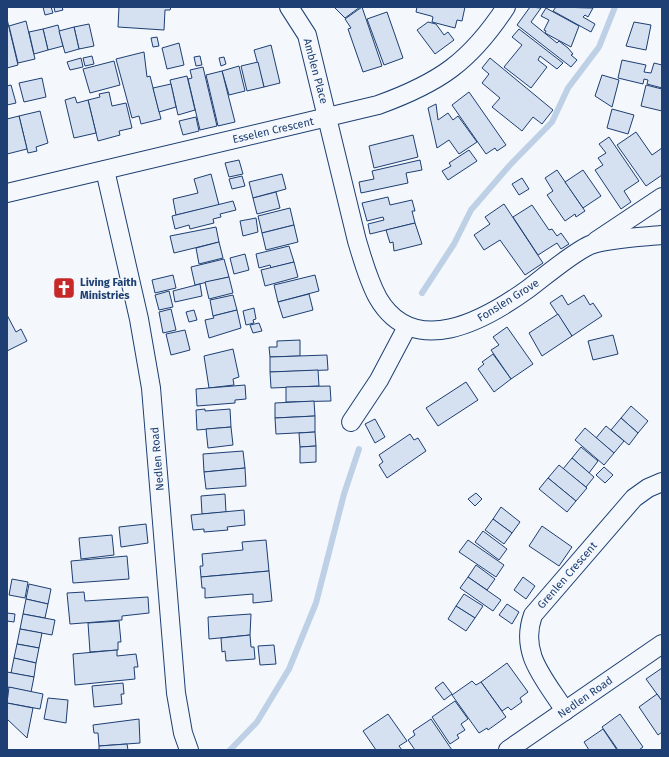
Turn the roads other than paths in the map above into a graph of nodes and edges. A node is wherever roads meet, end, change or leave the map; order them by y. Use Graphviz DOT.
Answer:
graph roads {
  1 [pos="289,7"];
  2 [pos="506,7"];
  3 [pos="328,117"];
  4 [pos="105,170"];
  5 [pos="7,193"];
  6 [pos="662,197"];
  7 [pos="662,235"];
  8 [pos="590,245"];
  9 [pos="407,327"];
  10 [pos="351,422"];
  11 [pos="662,482"];
  12 [pos="662,644"];
  13 [pos="565,710"];
  14 [pos="190,750"];
  15 [pos="508,750"];
  1 -- 3 [label="street, Amblen Place"];
  2 -- 3 [label="street, Esselen Crescent"];
  3 -- 4 [label="street, Esselen Crescent"];
  3 -- 9 [label="street, Fonslen Grove"];
  4 -- 5 [label="street, Esselen Crescent"];
  4 -- 14 [label="street, Nedlen Road"];
  6 -- 8 [label="street"];
  7 -- 8 [label="street, Fonslen Grove"];
  8 -- 9 [label="street, Fonslen Grove"];
  9 -- 10 [label="street"];
  11 -- 13 [label="street, Grenlen Crescent"];
  12 -- 13 [label="street, Nedlen Road"];
  13 -- 15 [label="street, Nedlen Road"];
}
